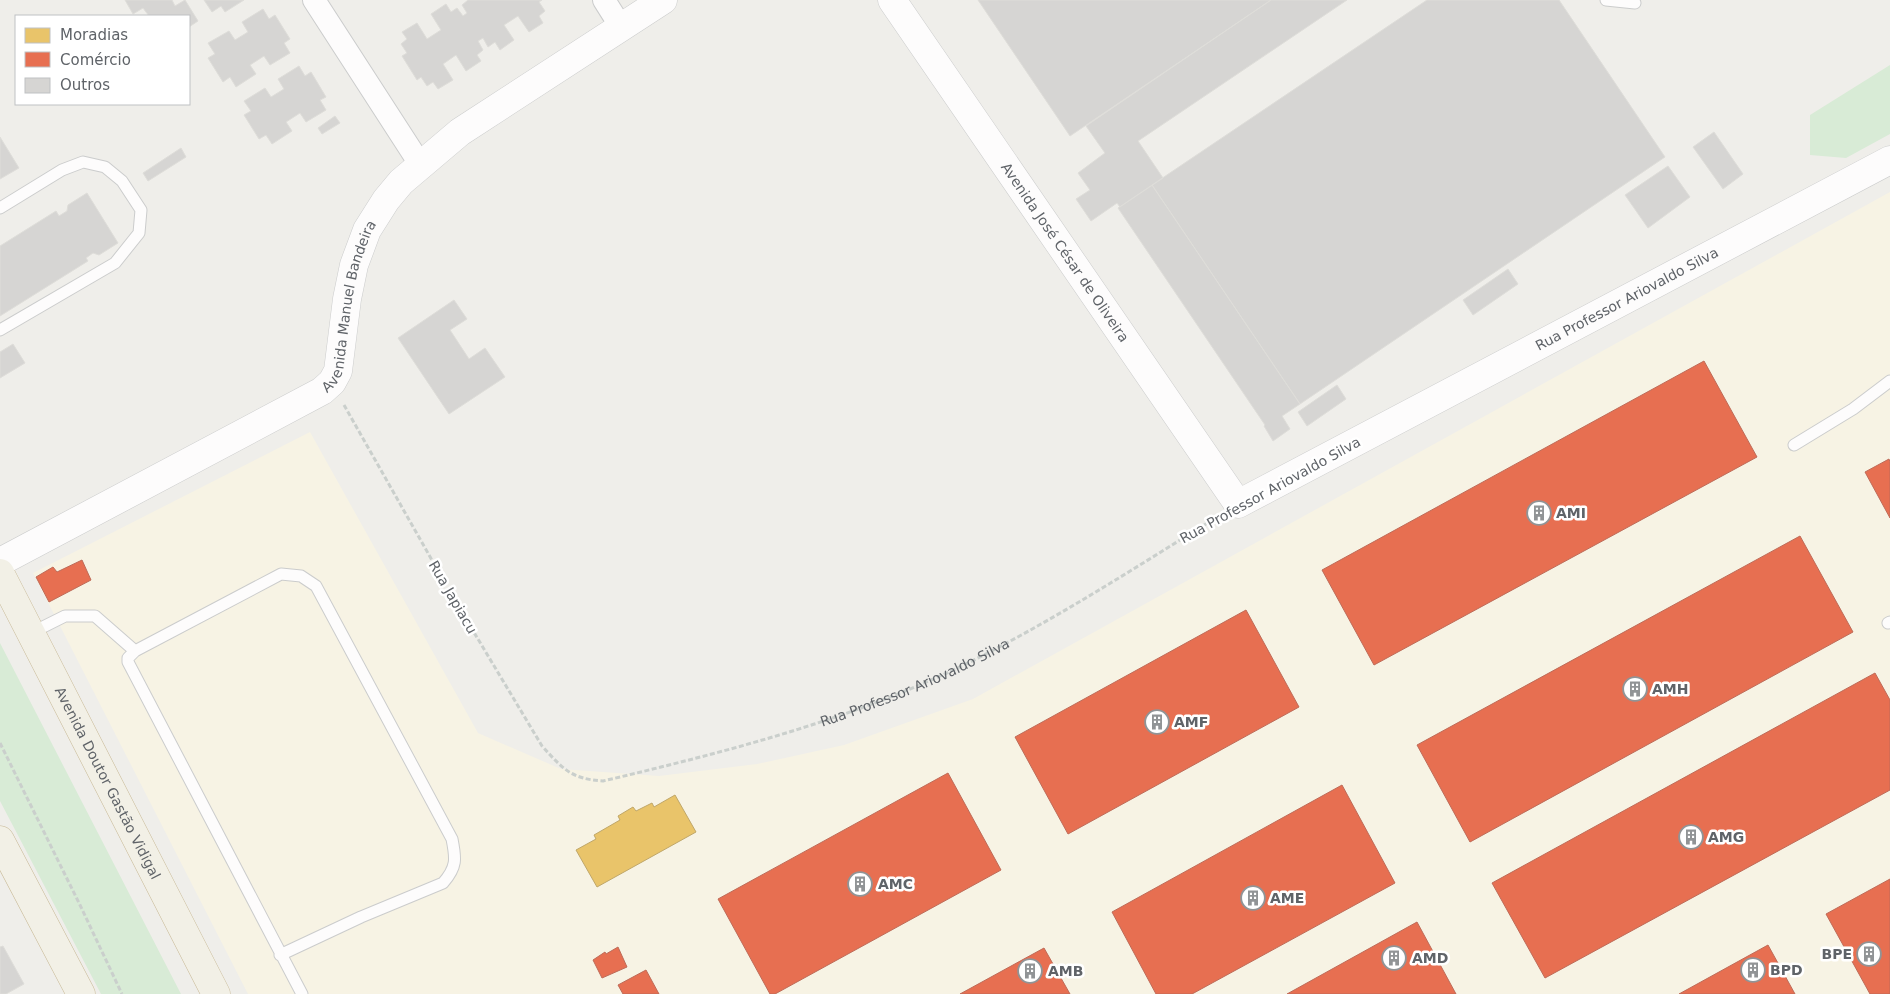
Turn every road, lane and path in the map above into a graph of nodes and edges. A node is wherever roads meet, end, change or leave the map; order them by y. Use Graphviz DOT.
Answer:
graph roads {
  1 [pos="314,0"];
  2 [pos="604,0"];
  3 [pos="662,0"];
  4 [pos="892,0"];
  5 [pos="1606,0"];
  6 [pos="1635,3"];
  7 [pos="621,27"];
  8 [pos="1890,160"];
  9 [pos="420,164"];
  10 [pos="0,208"];
  11 [pos="0,330"];
  12 [pos="1890,381"];
  13 [pos="332,382"];
  14 [pos="1794,445"];
  15 [pos="1238,504"];
  16 [pos="0,562"];
  17 [pos="0,573"];
  18 [pos="0,590"];
  19 [pos="31,634"];
  20 [pos="135,651"];
  21 [pos="0,744"];
  22 [pos="603,781"];
  23 [pos="0,840"];
  24 [pos="280,954"];
  25 [pos="80,994"];
  26 [pos="122,994"];
  27 [pos="209,994"];
  28 [pos="216,994"];
  29 [pos="302,994"];
  1 -- 9 [label="street"];
  2 -- 7 [label="street"];
  3 -- 7 [label="street, Avenida Manuel Bandeira"];
  4 -- 15 [label="street, Avenida José César de Oliveira"];
  5 -- 6 [label="lane"];
  7 -- 9 [label="street, Avenida Manuel Bandeira"];
  8 -- 15 [label="street, Rua Professor Ariovaldo Silva"];
  9 -- 13 [label="street, Avenida Manuel Bandeira"];
  10 -- 11 [label="lane"];
  12 -- 14 [label="lane"];
  13 -- 16 [label="street, Avenida Manuel Bandeira"];
  13 -- 22 [label="path, Rua Japiacu"];
  15 -- 22 [label="path, Rua Professor Ariovaldo Silva"];
  17 -- 19 [label="highway, Avenida Doutor Gastão Vidigal"];
  18 -- 27 [label="street"];
  19 -- 20 [label="lane"];
  19 -- 28 [label="highway, Avenida Doutor Gastão Vidigal"];
  20 -- 24 [label="lane"];
  20 -- 24 [label="lane"];
  21 -- 26 [label="path"];
  23 -- 25 [label="highway"];
  24 -- 29 [label="lane"];
}
